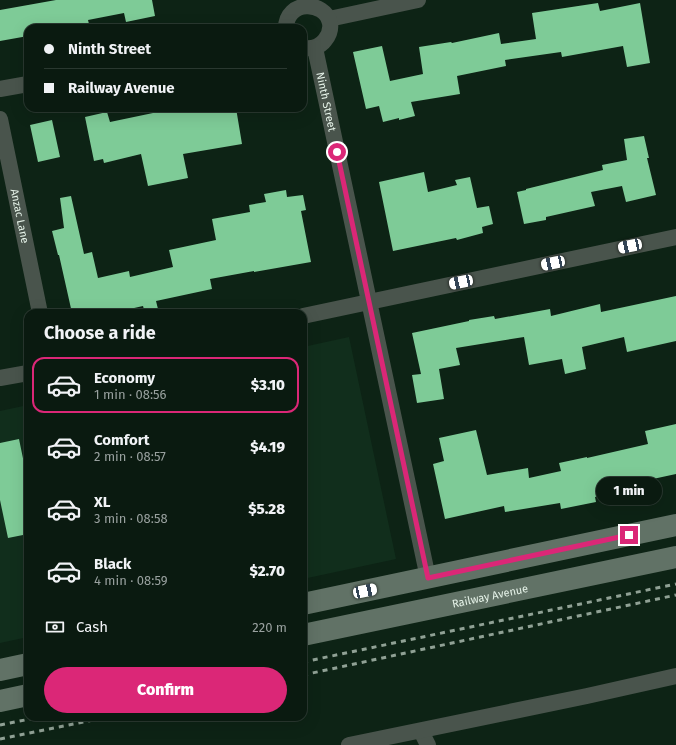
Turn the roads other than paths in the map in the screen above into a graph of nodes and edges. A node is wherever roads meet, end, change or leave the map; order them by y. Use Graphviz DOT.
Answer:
graph roads {
  1 [pos="418,0"];
  2 [pos="305,2"];
  3 [pos="329,19"];
  4 [pos="286,24"];
  5 [pos="309,48"];
  6 [pos="24,85"];
  7 [pos="0,90"];
  8 [pos="0,119"];
  9 [pos="676,236"];
  10 [pos="368,302"];
  11 [pos="39,309"];
  12 [pos="307,315"];
  13 [pos="24,373"];
  14 [pos="0,378"];
  15 [pos="676,525"];
  16 [pos="676,557"];
  17 [pos="428,578"];
  18 [pos="307,603"];
  19 [pos="307,634"];
  20 [pos="24,665"];
  21 [pos="0,670"];
  22 [pos="676,676"];
  23 [pos="24,696"];
  24 [pos="0,701"];
  25 [pos="424,738"];
  26 [pos="349,745"];
  1 -- 3 [label="street"];
  2 -- 3 [label="street"];
  2 -- 4 [label="street"];
  3 -- 5 [label="street"];
  5 -- 10 [label="street, Ninth Street"];
  6 -- 7 [label="street"];
  8 -- 11 [label="street, Anzac Lane"];
  9 -- 10 [label="street"];
  10 -- 12 [label="street"];
  10 -- 17 [label="street, Ninth Street"];
  13 -- 14 [label="street"];
  15 -- 17 [label="main road"];
  16 -- 19 [label="main road, Railway Avenue"];
  17 -- 18 [label="main road"];
  20 -- 21 [label="main road"];
  22 -- 25 [label="street"];
  23 -- 24 [label="main road"];
  25 -- 26 [label="street"];
}
